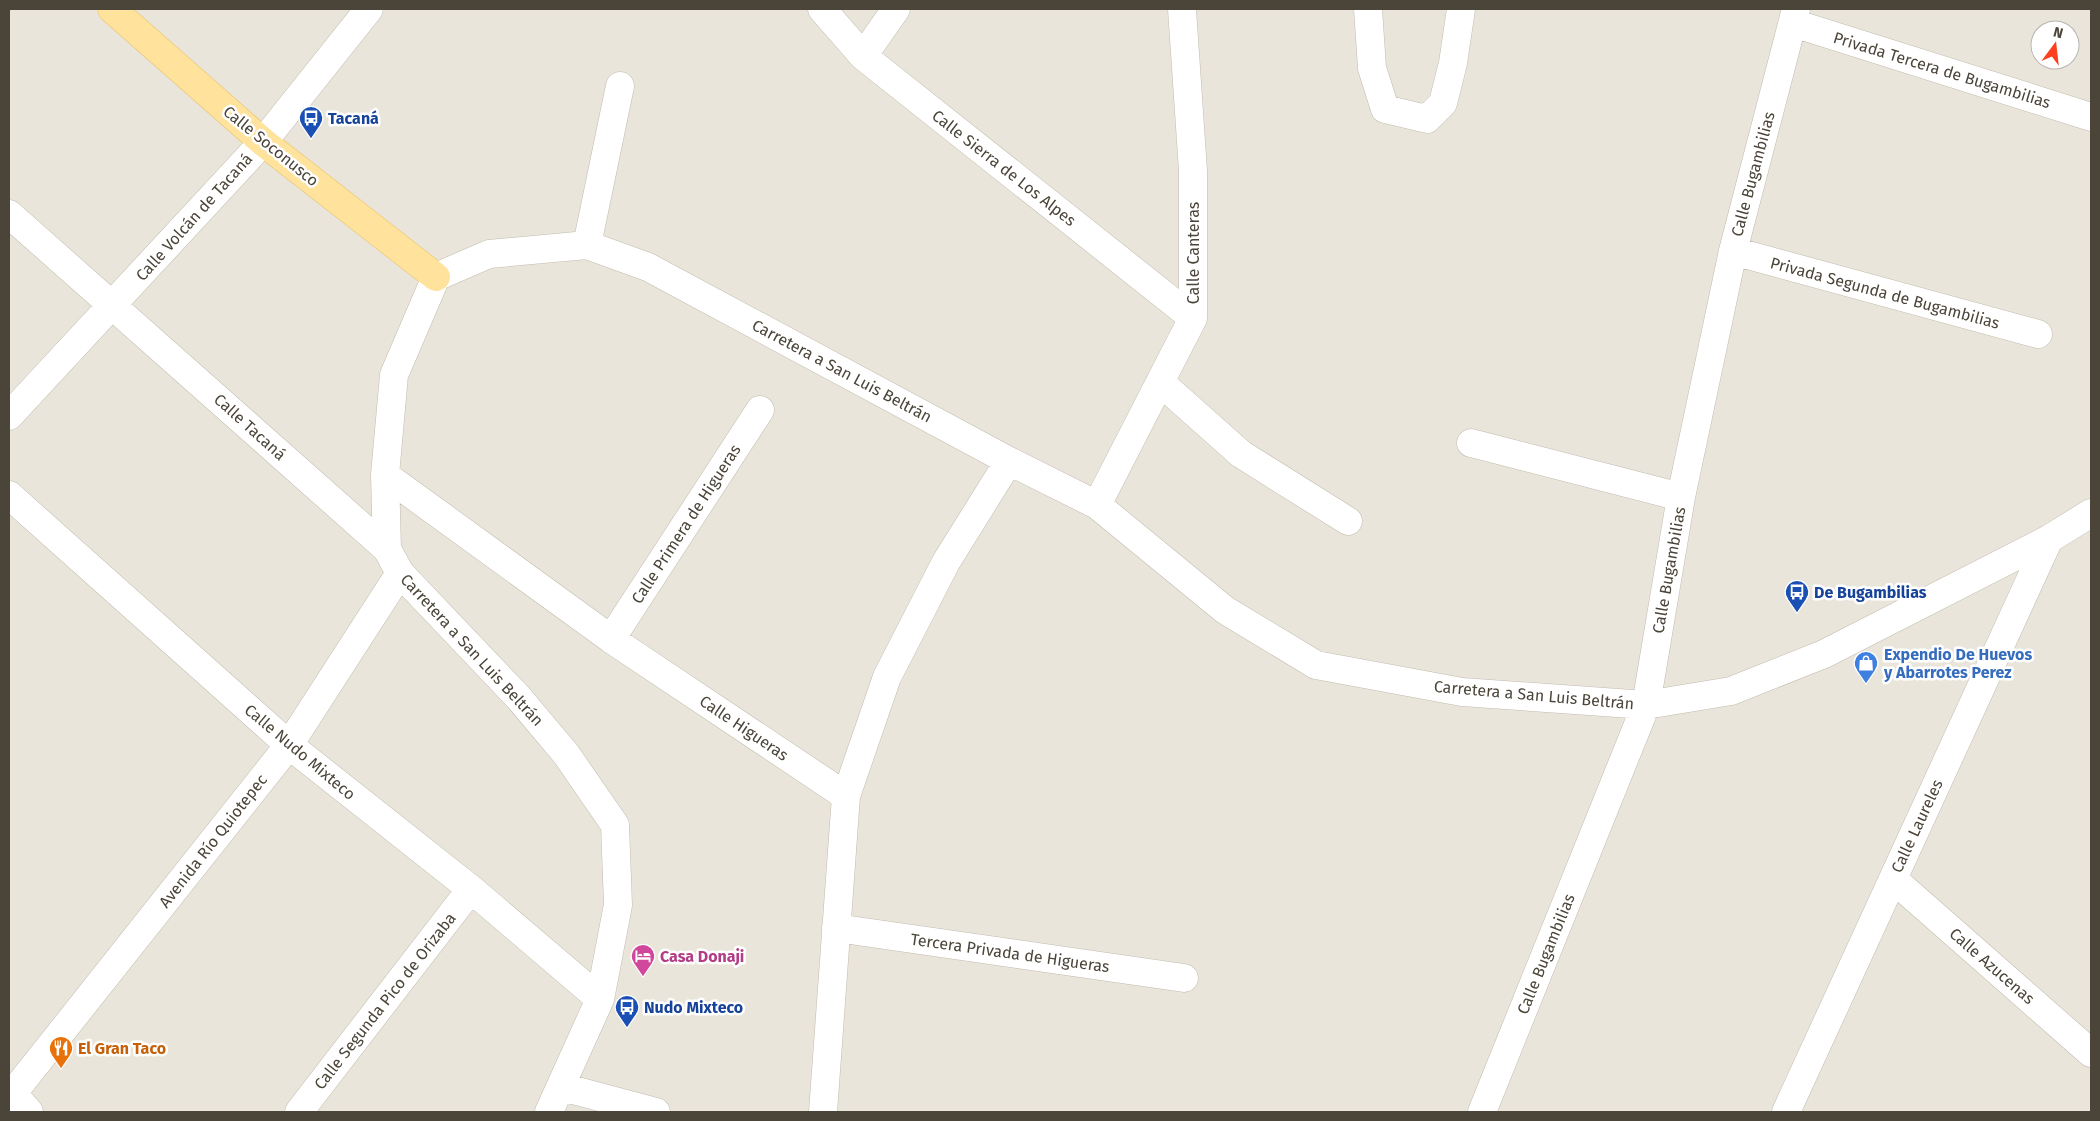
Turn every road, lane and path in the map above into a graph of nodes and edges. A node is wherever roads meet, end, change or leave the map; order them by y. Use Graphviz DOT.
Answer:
graph roads {
  1 [pos="112,9"];
  2 [pos="369,9"];
  3 [pos="822,9"];
  4 [pos="896,9"];
  5 [pos="1182,9"];
  6 [pos="1368,9"];
  7 [pos="1462,9"];
  8 [pos="1795,16"];
  9 [pos="863,56"];
  10 [pos="620,86"];
  11 [pos="2091,117"];
  12 [pos="263,142"];
  13 [pos="9,214"];
  14 [pos="587,245"];
  15 [pos="1733,252"];
  16 [pos="436,277"];
  17 [pos="113,306"];
  18 [pos="1193,318"];
  19 [pos="2038,334"];
  20 [pos="1160,382"];
  21 [pos="760,410"];
  22 [pos="9,416"];
  23 [pos="1471,443"];
  24 [pos="1009,461"];
  25 [pos="385,475"];
  26 [pos="9,495"];
  27 [pos="1681,497"];
  28 [pos="1098,505"];
  29 [pos="2091,513"];
  30 [pos="1348,521"];
  31 [pos="2049,539"];
  32 [pos="387,549"];
  33 [pos="400,573"];
  34 [pos="611,638"];
  35 [pos="1646,705"];
  36 [pos="289,745"];
  37 [pos="846,796"];
  38 [pos="1893,879"];
  39 [pos="471,889"];
  40 [pos="836,928"];
  41 [pos="1184,978"];
  42 [pos="600,999"];
  43 [pos="2091,1053"];
  44 [pos="562,1087"];
  45 [pos="15,1098"];
  46 [pos="299,1112"];
  47 [pos="549,1112"];
  48 [pos="656,1112"];
  49 [pos="823,1112"];
  50 [pos="1482,1112"];
  51 [pos="1786,1112"];
  1 -- 12 [label="main road, Calle Soconusco"];
  2 -- 12 [label="street, Calle Volcán de Tacaná"];
  3 -- 9 [label="street, Calle Sierra de Los Alpes"];
  4 -- 9 [label="street"];
  5 -- 18 [label="street, Calle Canteras"];
  6 -- 7 [label="street"];
  8 -- 11 [label="street, Privada Tercera de Bugambilias"];
  8 -- 15 [label="street, Calle Bugambilias"];
  9 -- 18 [label="street, Calle Sierra de Los Alpes"];
  10 -- 14 [label="street"];
  12 -- 16 [label="main road, Calle Soconusco"];
  12 -- 17 [label="street, Calle Volcán de Tacaná"];
  13 -- 17 [label="street, Calle Tacaná"];
  14 -- 16 [label="street, Carretera a San Luis Beltrán"];
  14 -- 24 [label="street, Carretera a San Luis Beltrán"];
  15 -- 19 [label="street, Privada Segunda de Bugambilias"];
  15 -- 27 [label="street, Calle Bugambilias"];
  16 -- 25 [label="street, Carretera a San Luis Beltrán"];
  17 -- 22 [label="street, Calle Volcán de Tacaná"];
  17 -- 32 [label="street, Calle Tacaná"];
  18 -- 20 [label="street, Calle Canteras"];
  20 -- 28 [label="street, Calle Canteras"];
  20 -- 30 [label="street"];
  21 -- 34 [label="street, Calle Primera de Higueras"];
  23 -- 27 [label="street"];
  24 -- 28 [label="street, Carretera a San Luis Beltrán"];
  24 -- 37 [label="street"];
  25 -- 32 [label="street, Carretera a San Luis Beltrán"];
  25 -- 34 [label="street, Calle Higueras"];
  26 -- 36 [label="street, Calle Nudo Mixteco"];
  27 -- 35 [label="street, Calle Bugambilias"];
  28 -- 35 [label="street, Carretera a San Luis Beltrán"];
  29 -- 31 [label="street, Carretera a San Luis Beltrán"];
  31 -- 35 [label="street, Carretera a San Luis Beltrán"];
  31 -- 38 [label="street, Calle Laureles"];
  32 -- 33 [label="street, Carretera a San Luis Beltrán"];
  33 -- 36 [label="street, Avenida Río Quiotepec"];
  33 -- 42 [label="street, Carretera a San Luis Beltrán"];
  34 -- 37 [label="street, Calle Higueras"];
  35 -- 50 [label="street, Calle Bugambilias"];
  36 -- 39 [label="street, Calle Nudo Mixteco"];
  36 -- 45 [label="street, Avenida Río Quiotepec"];
  37 -- 40 [label="street"];
  38 -- 43 [label="street, Calle Azucenas"];
  38 -- 51 [label="street, Calle Laureles"];
  39 -- 42 [label="street, Calle Nudo Mixteco"];
  39 -- 46 [label="street, Calle Segunda Pico de Orizaba"];
  40 -- 41 [label="street, Tercera Privada de Higueras"];
  40 -- 49 [label="street"];
  42 -- 44 [label="street, Carretera a San Luis Beltrán"];
  44 -- 47 [label="street, Carretera a San Luis Beltrán"];
  44 -- 48 [label="street"];
}
